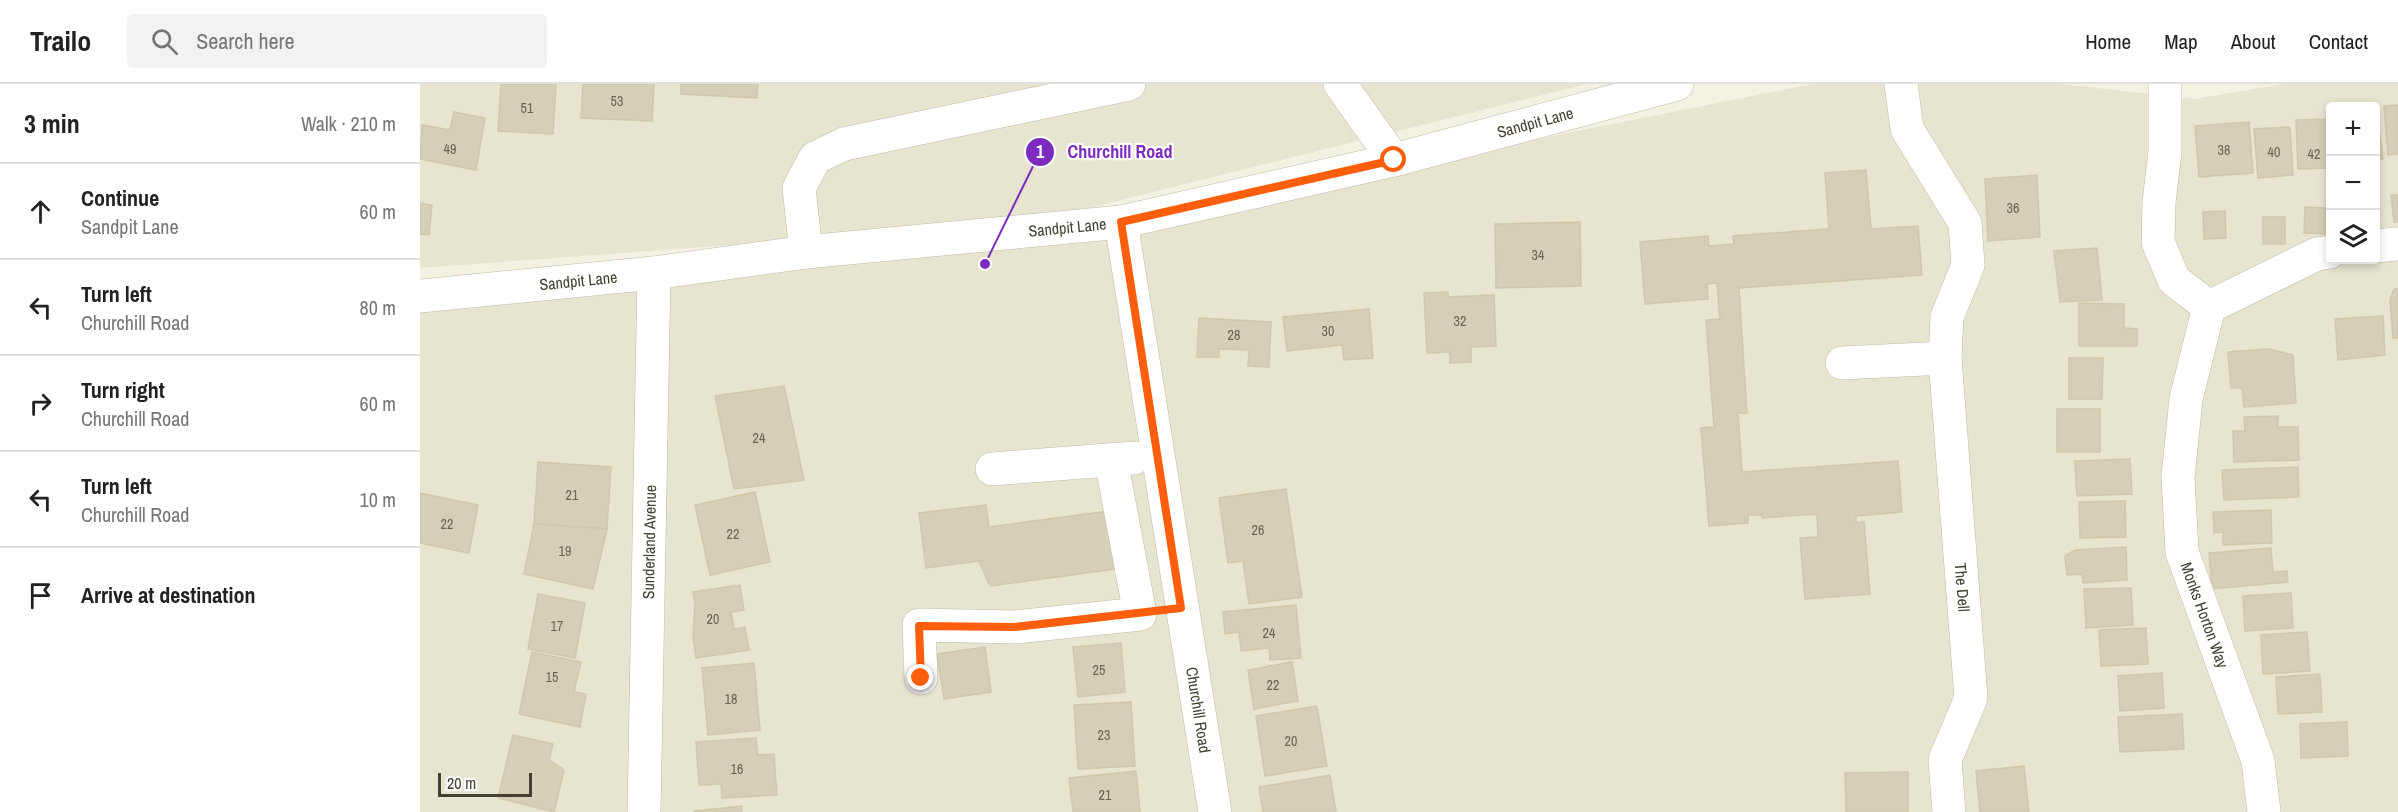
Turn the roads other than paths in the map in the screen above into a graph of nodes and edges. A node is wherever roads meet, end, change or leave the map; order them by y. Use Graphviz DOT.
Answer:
graph roads {
  1 [pos="1129,84"];
  2 [pos="1341,84"];
  3 [pos="1677,84"];
  4 [pos="1901,84"];
  5 [pos="2165,84"];
  6 [pos="1394,160"];
  7 [pos="1121,222"];
  8 [pos="806,252"];
  9 [pos="2326,253"];
  10 [pos="654,273"];
  11 [pos="420,297"];
  12 [pos="2209,307"];
  13 [pos="1945,358"];
  14 [pos="1842,363"];
  15 [pos="1158,455"];
  16 [pos="1111,460"];
  17 [pos="992,469"];
  18 [pos="1181,608"];
  19 [pos="1140,614"];
  20 [pos="921,678"];
  21 [pos="644,812"];
  22 [pos="1215,812"];
  23 [pos="1949,812"];
  24 [pos="2264,812"];
  1 -- 8 [label="street"];
  2 -- 6 [label="street"];
  3 -- 6 [label="street, Sandpit Lane"];
  4 -- 13 [label="street, The Dell"];
  5 -- 12 [label="street"];
  6 -- 7 [label="street, Sandpit Lane"];
  7 -- 8 [label="street, Sandpit Lane"];
  7 -- 15 [label="street, Churchill Road"];
  8 -- 10 [label="street, Sandpit Lane"];
  9 -- 12 [label="street"];
  10 -- 11 [label="street, Sandpit Lane"];
  10 -- 21 [label="street, Sunderland Avenue"];
  12 -- 24 [label="street, Monks Horton Way"];
  13 -- 14 [label="street"];
  13 -- 23 [label="street, The Dell"];
  15 -- 16 [label="street"];
  15 -- 18 [label="street, Churchill Road"];
  16 -- 17 [label="street"];
  16 -- 19 [label="street"];
  18 -- 19 [label="street"];
  18 -- 22 [label="street, Churchill Road"];
  19 -- 20 [label="street"];
}
